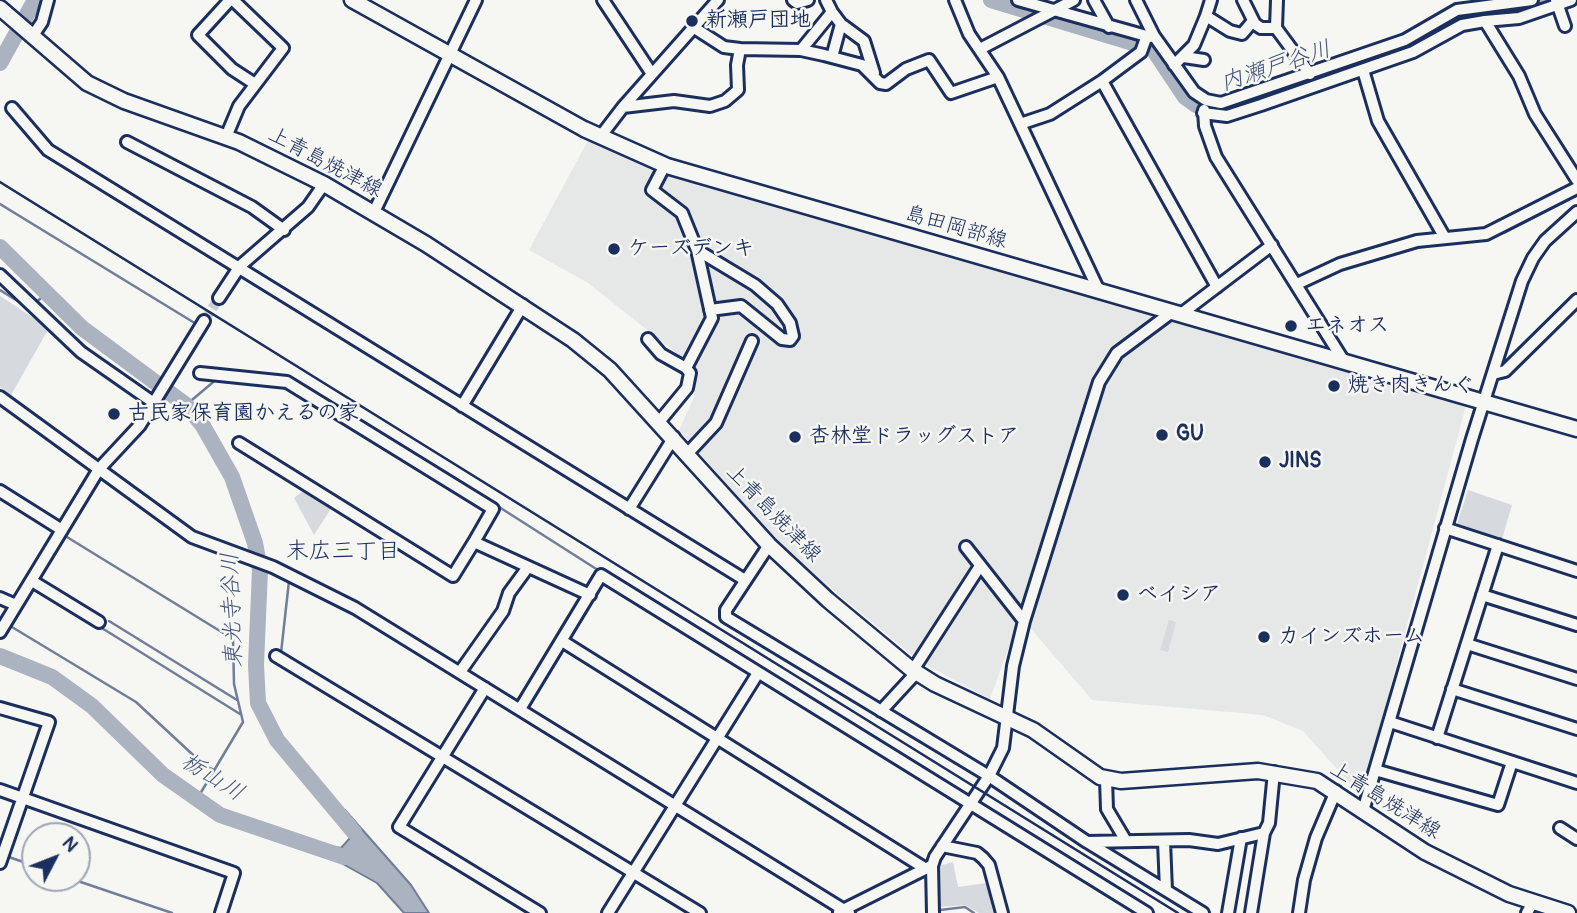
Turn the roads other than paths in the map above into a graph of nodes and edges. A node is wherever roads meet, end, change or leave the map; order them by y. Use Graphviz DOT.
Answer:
graph roads {
  1 [pos="48,0"];
  2 [pos="231,0"];
  3 [pos="352,0"];
  4 [pos="476,0"];
  5 [pos="603,0"];
  6 [pos="793,0"];
  7 [pos="808,0"];
  8 [pos="825,0"];
  9 [pos="955,0"];
  10 [pos="1018,0"];
  11 [pos="1074,0"];
  12 [pos="1094,0"];
  13 [pos="1210,0"];
  14 [pos="1243,0"];
  15 [pos="1277,0"];
  16 [pos="1449,0"];
  17 [pos="1572,0"];
  18 [pos="1143,1"];
  19 [pos="1528,1"];
  20 [pos="710,3"];
  21 [pos="1557,3"];
  22 [pos="1456,10"];
  23 [pos="3,11"];
  24 [pos="1054,11"];
  25 [pos="832,12"];
  26 [pos="1206,16"];
  27 [pos="1528,16"];
  28 [pos="1253,21"];
  29 [pos="1485,21"];
  30 [pos="841,24"];
  31 [pos="1462,25"];
  32 [pos="1565,26"];
  33 [pos="693,27"];
  34 [pos="1109,27"];
  35 [pos="1276,28"];
  36 [pos="32,37"];
  37 [pos="1150,37"];
  38 [pos="740,49"];
  39 [pos="980,49"];
  40 [pos="801,50"];
  41 [pos="448,55"];
  42 [pos="832,57"];
  43 [pos="1204,60"];
  44 [pos="1179,61"];
  45 [pos="1335,65"];
  46 [pos="1363,70"];
  47 [pos="652,74"];
  48 [pos="1310,74"];
  49 [pos="998,77"];
  50 [pos="1339,78"];
  51 [pos="876,79"];
  52 [pos="1102,81"];
  53 [pos="255,84"];
  54 [pos="1206,100"];
  55 [pos="622,107"];
  56 [pos="12,108"];
  57 [pos="1203,113"];
  58 [pos="1020,124"];
  59 [pos="226,137"];
  60 [pos="600,137"];
  61 [pos="127,142"];
  62 [pos="665,165"];
  63 [pos="1577,180"];
  64 [pos="324,184"];
  65 [pos="1577,188"];
  66 [pos="374,212"];
  67 [pos="1577,212"];
  68 [pos="284,230"];
  69 [pos="1444,238"];
  70 [pos="1272,245"];
  71 [pos="697,250"];
  72 [pos="240,266"];
  73 [pos="0,275"];
  74 [pos="1297,284"];
  75 [pos="1217,287"];
  76 [pos="1099,291"];
  77 [pos="219,298"];
  78 [pos="1577,300"];
  79 [pos="523,305"];
  80 [pos="710,310"];
  81 [pos="1177,313"];
  82 [pos="204,321"];
  83 [pos="648,339"];
  84 [pos="752,341"];
  85 [pos="1345,363"];
  86 [pos="686,368"];
  87 [pos="200,373"];
  88 [pos="1493,374"];
  89 [pos="0,397"];
  90 [pos="155,401"];
  91 [pos="1485,401"];
  92 [pos="462,406"];
  93 [pos="659,422"];
  94 [pos="1577,429"];
  95 [pos="674,437"];
  96 [pos="239,443"];
  97 [pos="688,453"];
  98 [pos="99,469"];
  99 [pos="0,491"];
  100 [pos="629,509"];
  101 [pos="1445,528"];
  102 [pos="62,530"];
  103 [pos="474,542"];
  104 [pos="769,545"];
  105 [pos="1498,545"];
  106 [pos="965,547"];
  107 [pos="980,566"];
  108 [pos="528,567"];
  109 [pos="1577,571"];
  110 [pos="32,580"];
  111 [pos="745,580"];
  112 [pos="590,595"];
  113 [pos="1482,596"];
  114 [pos="0,598"];
  115 [pos="16,605"];
  116 [pos="1024,621"];
  117 [pos="99,622"];
  118 [pos="1577,625"];
  119 [pos="0,632"];
  120 [pos="562,641"];
  121 [pos="1466,644"];
  122 [pos="276,656"];
  123 [pos="915,671"];
  124 [pos="460,672"];
  125 [pos="758,673"];
  126 [pos="1577,679"];
  127 [pos="485,688"];
  128 [pos="1452,689"];
  129 [pos="0,708"];
  130 [pos="520,709"];
  131 [pos="881,711"];
  132 [pos="1005,716"];
  133 [pos="1390,722"];
  134 [pos="1577,729"];
  135 [pos="719,737"];
  136 [pos="1437,737"];
  137 [pos="442,758"];
  138 [pos="1512,762"];
  139 [pos="1375,770"];
  140 [pos="1274,772"];
  141 [pos="989,776"];
  142 [pos="1105,779"];
  143 [pos="1577,783"];
  144 [pos="0,790"];
  145 [pos="1336,791"];
  146 [pos="22,797"];
  147 [pos="969,803"];
  148 [pos="674,806"];
  149 [pos="1363,811"];
  150 [pos="399,827"];
  151 [pos="1560,828"];
  152 [pos="1264,833"];
  153 [pos="1241,838"];
  154 [pos="391,839"];
  155 [pos="1577,839"];
  156 [pos="1126,841"];
  157 [pos="1164,841"];
  158 [pos="1087,842"];
  159 [pos="942,846"];
  160 [pos="0,863"];
  161 [pos="929,867"];
  162 [pos="635,868"];
  163 [pos="1166,890"];
  164 [pos="1530,907"];
  165 [pos="843,912"];
  166 [pos="221,913"];
  167 [pos="540,913"];
  168 [pos="608,913"];
  169 [pos="700,913"];
  170 [pos="933,913"];
  171 [pos="1002,913"];
  172 [pos="1147,913"];
  173 [pos="1203,913"];
  174 [pos="1228,913"];
  175 [pos="1251,913"];
  176 [pos="1299,913"];
  177 [pos="1568,913"];
  1 -- 36 [label="street"];
  2 -- 53 [label="street"];
  2 -- 53 [label="street"];
  3 -- 41 [label="main road, 島田岡部線"];
  4 -- 41 [label="street"];
  5 -- 47 [label="street"];
  6 -- 7 [label="street"];
  8 -- 25 [label="street"];
  9 -- 39 [label="street"];
  10 -- 24 [label="street"];
  11 -- 24 [label="street"];
  12 -- 34 [label="street"];
  13 -- 26 [label="street"];
  14 -- 28 [label="street"];
  15 -- 35 [label="street"];
  16 -- 22 [label="street"];
  17 -- 21 [label="street"];
  18 -- 37 [label="street"];
  18 -- 44 [label="street"];
  19 -- 22 [label="street"];
  19 -- 27 [label="street"];
  20 -- 33 [label="street"];
  21 -- 27 [label="street"];
  21 -- 32 [label="street"];
  22 -- 31 [label="street"];
  22 -- 45 [label="street"];
  23 -- 36 [label="main road, 上青島焼津線"];
  24 -- 34 [label="street"];
  24 -- 39 [label="street"];
  25 -- 30 [label="street"];
  25 -- 40 [label="street"];
  26 -- 28 [label="street"];
  26 -- 44 [label="street"];
  27 -- 29 [label="street"];
  28 -- 35 [label="street"];
  29 -- 31 [label="street"];
  29 -- 63 [label="street"];
  30 -- 42 [label="street"];
  30 -- 51 [label="street"];
  31 -- 46 [label="street"];
  33 -- 38 [label="street"];
  33 -- 47 [label="street"];
  34 -- 37 [label="street"];
  35 -- 48 [label="street"];
  36 -- 59 [label="main road, 上青島焼津線"];
  37 -- 44 [label="street"];
  37 -- 52 [label="street"];
  38 -- 40 [label="street"];
  38 -- 55 [label="street"];
  39 -- 49 [label="street"];
  40 -- 42 [label="street"];
  41 -- 60 [label="main road, 島田岡部線"];
  41 -- 66 [label="street"];
  42 -- 51 [label="street"];
  43 -- 44 [label="street"];
  44 -- 54 [label="street"];
  45 -- 48 [label="street"];
  45 -- 50 [label="street"];
  46 -- 50 [label="street"];
  46 -- 69 [label="street"];
  47 -- 55 [label="street"];
  48 -- 54 [label="street"];
  49 -- 51 [label="street"];
  49 -- 58 [label="street"];
  50 -- 57 [label="street"];
  52 -- 58 [label="street"];
  52 -- 75 [label="street"];
  53 -- 59 [label="street"];
  54 -- 57 [label="street"];
  55 -- 60 [label="street"];
  56 -- 72 [label="street"];
  57 -- 70 [label="street"];
  58 -- 76 [label="street"];
  59 -- 64 [label="main road, 上青島焼津線"];
  60 -- 62 [label="main road, 島田岡部線"];
  61 -- 68 [label="street"];
  62 -- 71 [label="street"];
  62 -- 76 [label="main road, 島田岡部線"];
  64 -- 66 [label="main road, 上青島焼津線"];
  64 -- 68 [label="street"];
  65 -- 69 [label="street"];
  66 -- 79 [label="main road, 上青島焼津線"];
  67 -- 88 [label="street"];
  68 -- 72 [label="street"];
  69 -- 74 [label="street"];
  70 -- 74 [label="street"];
  70 -- 75 [label="street"];
  71 -- 80 [label="street"];
  71 -- 80 [label="street"];
  72 -- 77 [label="street"];
  72 -- 92 [label="street"];
  73 -- 90 [label="street"];
  74 -- 85 [label="street"];
  75 -- 81 [label="street"];
  76 -- 81 [label="main road, 島田岡部線"];
  78 -- 88 [label="street"];
  79 -- 92 [label="street"];
  79 -- 93 [label="main road, 上青島焼津線"];
  80 -- 86 [label="street"];
  81 -- 85 [label="main road, 島田岡部線"];
  81 -- 116 [label="street"];
  82 -- 90 [label="street"];
  83 -- 86 [label="street"];
  84 -- 97 [label="street"];
  85 -- 91 [label="main road, 島田岡部線"];
  86 -- 93 [label="street"];
  87 -- 103 [label="street"];
  88 -- 91 [label="street"];
  89 -- 98 [label="street"];
  90 -- 98 [label="street"];
  91 -- 94 [label="main road, 島田岡部線"];
  91 -- 101 [label="street"];
  92 -- 100 [label="street"];
  93 -- 95 [label="main road, 上青島焼津線"];
  95 -- 97 [label="main road, 上青島焼津線"];
  95 -- 100 [label="street"];
  96 -- 103 [label="street"];
  97 -- 104 [label="main road, 上青島焼津線"];
  98 -- 102 [label="street"];
  98 -- 124 [label="street"];
  99 -- 102 [label="street"];
  100 -- 111 [label="street"];
  101 -- 105 [label="street"];
  101 -- 133 [label="street"];
  102 -- 110 [label="street"];
  103 -- 108 [label="street"];
  104 -- 111 [label="street"];
  104 -- 123 [label="main road, 上青島焼津線"];
  105 -- 109 [label="street"];
  105 -- 113 [label="street"];
  106 -- 107 [label="street"];
  107 -- 116 [label="street"];
  107 -- 123 [label="street"];
  108 -- 112 [label="street"];
  108 -- 124 [label="street"];
  110 -- 115 [label="street"];
  110 -- 117 [label="street"];
  111 -- 131 [label="street"];
  112 -- 120 [label="street"];
  112 -- 125 [label="street"];
  113 -- 118 [label="street"];
  113 -- 121 [label="street"];
  114 -- 115 [label="street"];
  115 -- 119 [label="street"];
  116 -- 132 [label="street"];
  120 -- 130 [label="street"];
  120 -- 135 [label="street"];
  121 -- 126 [label="street"];
  121 -- 128 [label="street"];
  122 -- 137 [label="street"];
  123 -- 131 [label="street"];
  123 -- 132 [label="main road, 上青島焼津線"];
  124 -- 127 [label="street"];
  125 -- 135 [label="street"];
  125 -- 147 [label="street"];
  127 -- 130 [label="street"];
  127 -- 137 [label="street"];
  128 -- 134 [label="street"];
  128 -- 136 [label="street"];
  129 -- 146 [label="street"];
  130 -- 148 [label="street"];
  131 -- 141 [label="street"];
  132 -- 141 [label="street"];
  132 -- 142 [label="main road, 上青島焼津線"];
  133 -- 136 [label="street"];
  133 -- 139 [label="street"];
  135 -- 148 [label="street"];
  135 -- 161 [label="street"];
  136 -- 138 [label="street"];
  137 -- 150 [label="street"];
  137 -- 162 [label="street"];
  138 -- 139 [label="street"];
  138 -- 143 [label="street"];
  139 -- 149 [label="street"];
  140 -- 142 [label="main road, 上青島焼津線"];
  140 -- 145 [label="main road, 上青島焼津線"];
  140 -- 152 [label="street"];
  141 -- 147 [label="street"];
  141 -- 158 [label="street"];
  142 -- 156 [label="street"];
  144 -- 146 [label="street"];
  145 -- 149 [label="main road, 上青島焼津線"];
  145 -- 176 [label="street"];
  146 -- 160 [label="street"];
  146 -- 166 [label="street"];
  147 -- 159 [label="street"];
  147 -- 172 [label="street"];
  148 -- 162 [label="street"];
  148 -- 165 [label="street"];
  149 -- 164 [label="main road, 上青島焼津線"];
  150 -- 154 [label="street"];
  150 -- 167 [label="street"];
  151 -- 155 [label="street"];
  152 -- 153 [label="street"];
  152 -- 175 [label="street"];
  153 -- 157 [label="street"];
  153 -- 174 [label="street"];
  156 -- 157 [label="street"];
  156 -- 158 [label="street"];
  157 -- 163 [label="street"];
  158 -- 163 [label="street"];
  159 -- 161 [label="street"];
  159 -- 171 [label="street"];
  161 -- 165 [label="street"];
  161 -- 170 [label="street"];
  162 -- 168 [label="street"];
  162 -- 169 [label="street"];
  163 -- 173 [label="street"];
  164 -- 177 [label="main road, 上青島焼津線"];
}
